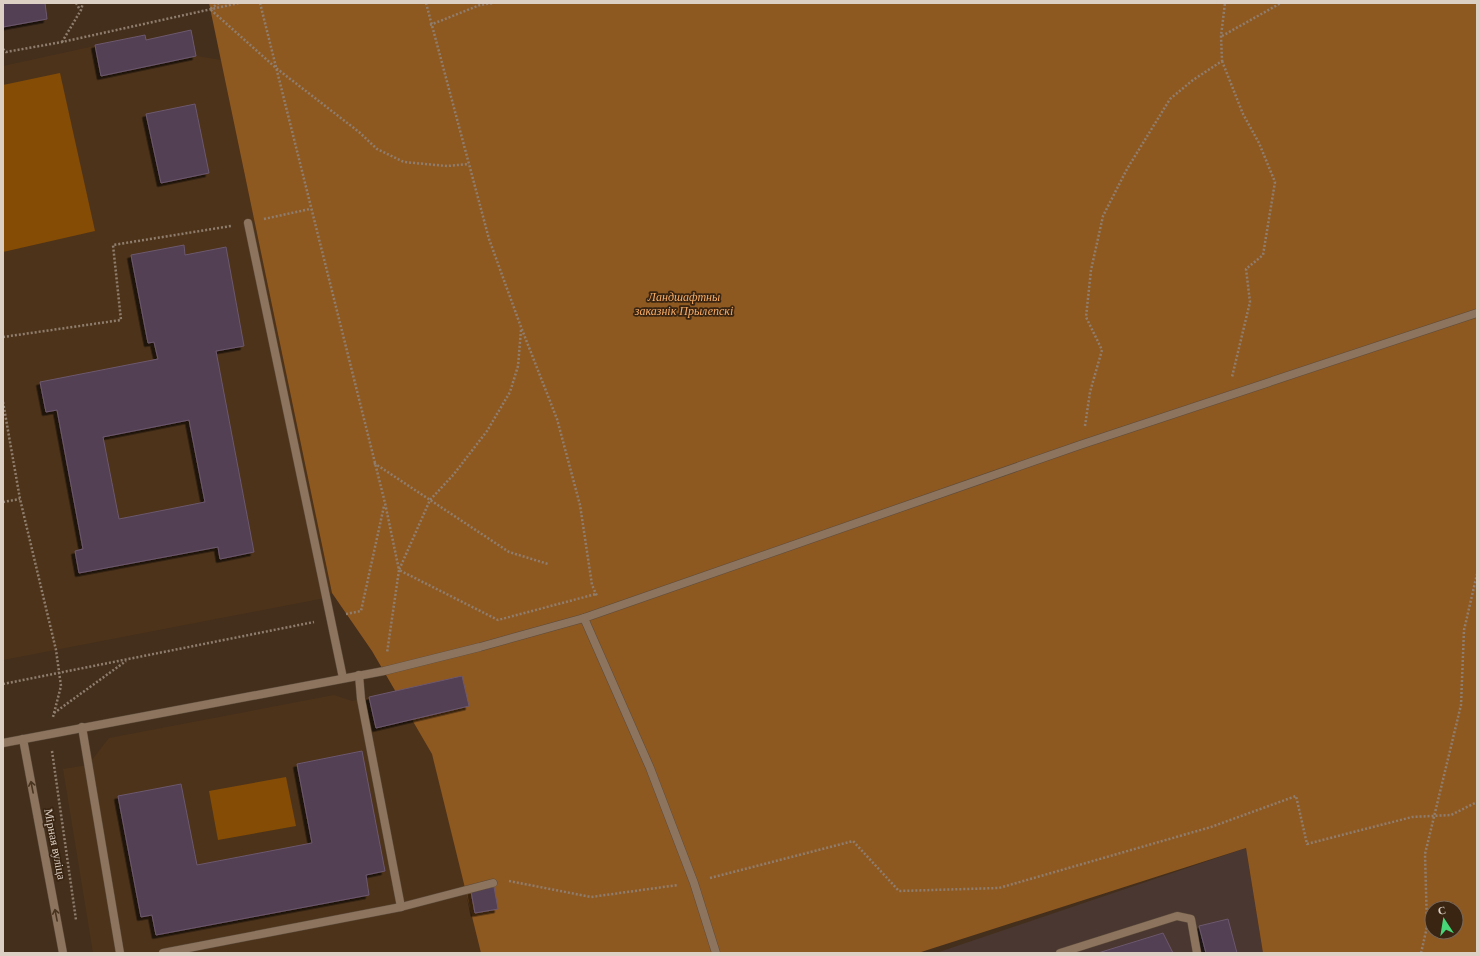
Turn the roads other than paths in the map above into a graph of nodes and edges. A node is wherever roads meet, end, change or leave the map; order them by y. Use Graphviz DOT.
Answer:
graph roads {
  1 [pos="248,223"];
  2 [pos="1477,313"];
  3 [pos="584,618"];
  4 [pos="359,675"];
  5 [pos="343,678"];
  6 [pos="82,727"];
  7 [pos="23,739"];
  8 [pos="3,743"];
  9 [pos="493,883"];
  10 [pos="401,907"];
  11 [pos="63,953"];
  12 [pos="120,953"];
  13 [pos="163,953"];
  14 [pos="716,953"];
  15 [pos="1060,953"];
  16 [pos="1197,953"];
  1 -- 5 [label="street"];
  2 -- 3 [label="street"];
  3 -- 4 [label="street"];
  3 -- 14 [label="street"];
  4 -- 5 [label="street"];
  4 -- 10 [label="street"];
  5 -- 6 [label="street"];
  6 -- 7 [label="street"];
  6 -- 12 [label="street"];
  7 -- 8 [label="street"];
  11 -- 7 [label="street, Мірная вуліца, one-way"];
  9 -- 10 [label="street"];
  10 -- 13 [label="street"];
  15 -- 16 [label="street"];
}
